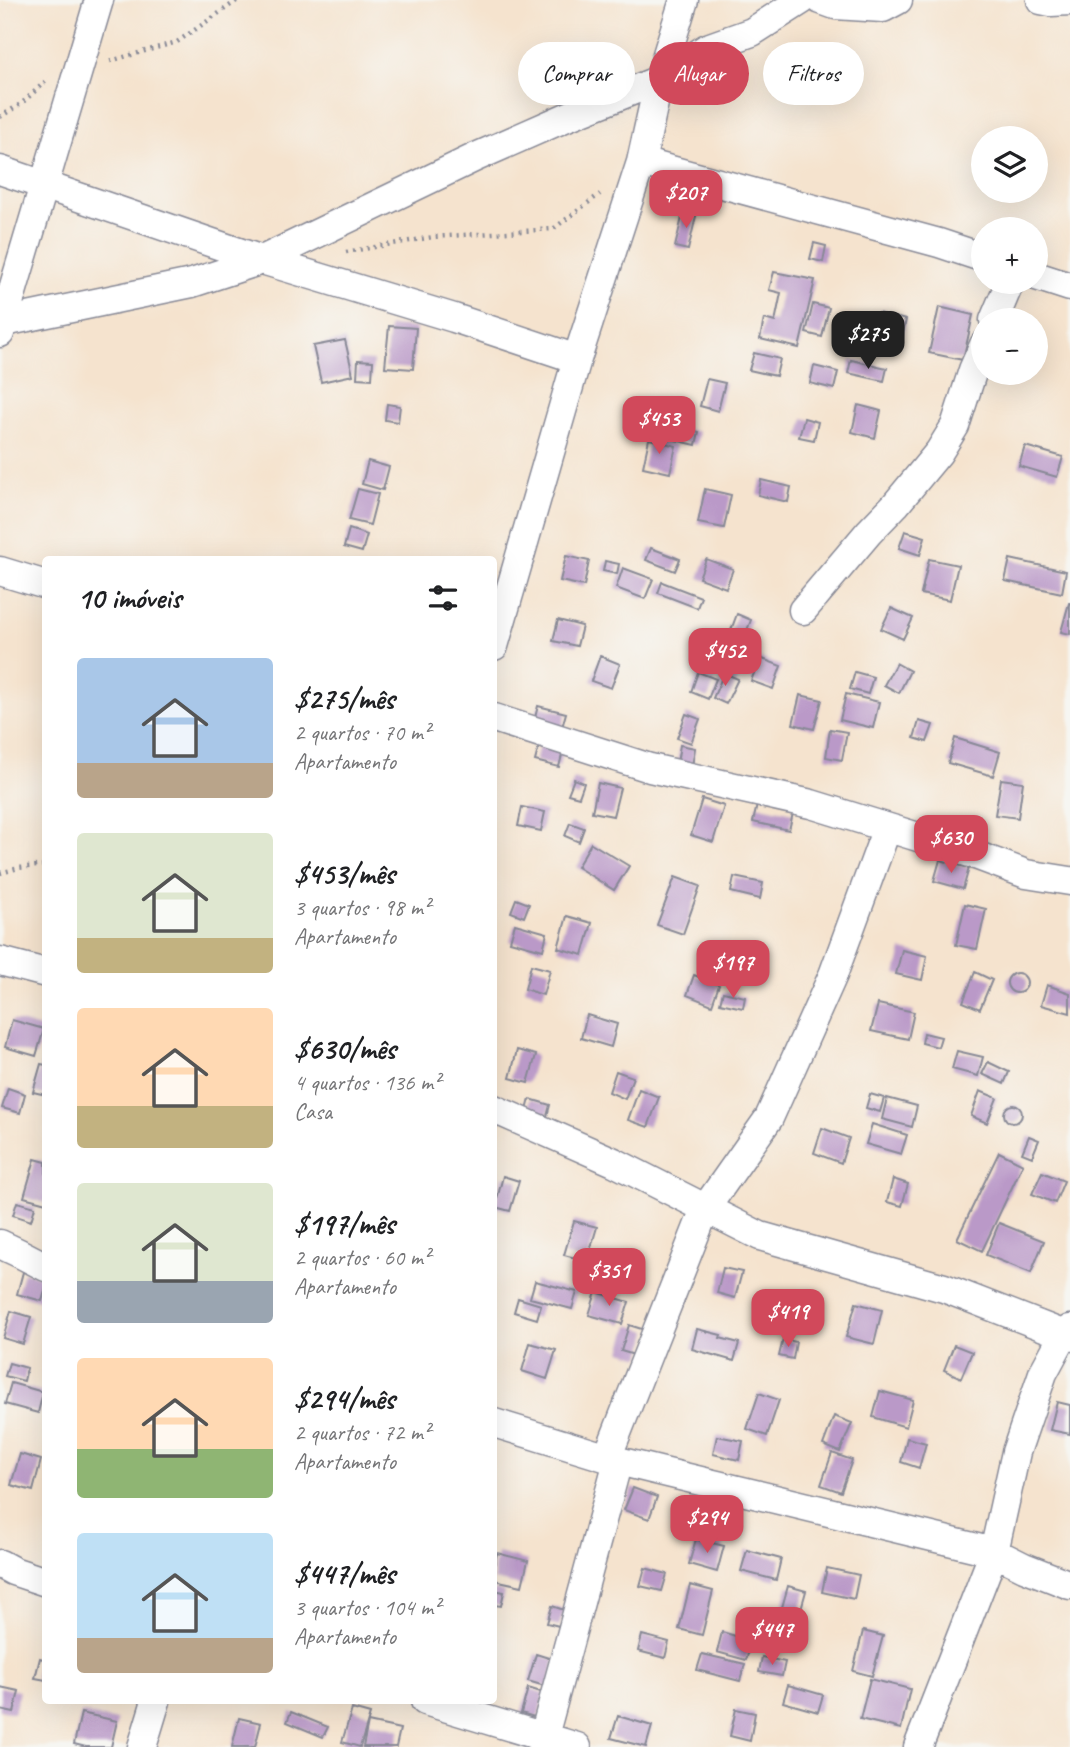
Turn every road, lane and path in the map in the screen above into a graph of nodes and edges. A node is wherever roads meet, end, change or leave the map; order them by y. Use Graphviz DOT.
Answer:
graph roads {
  1 [pos="99,0"];
  2 [pos="238,0"];
  3 [pos="684,0"];
  4 [pos="802,0"];
  5 [pos="821,0"];
  6 [pos="898,0"];
  7 [pos="1041,0"];
  8 [pos="1070,1"];
  9 [pos="671,42"];
  10 [pos="724,42"];
  11 [pos="108,62"];
  12 [pos="52,75"];
  13 [pos="649,84"];
  14 [pos="653,105"];
  15 [pos="0,117"];
  16 [pos="640,162"];
  17 [pos="0,170"];
  18 [pos="44,185"];
  19 [pos="335,253"];
  20 [pos="971,254"];
  21 [pos="262,260"];
  22 [pos="1048,280"];
  23 [pos="1070,287"];
  24 [pos="2,328"];
  25 [pos="577,359"];
  26 [pos="971,376"];
  27 [pos="0,571"];
  28 [pos="42,583"];
  29 [pos="803,610"];
  30 [pos="497,636"];
  31 [pos="497,719"];
  32 [pos="887,828"];
  33 [pos="42,865"];
  34 [pos="0,873"];
  35 [pos="1070,881"];
  36 [pos="0,961"];
  37 [pos="42,972"];
  38 [pos="497,1110"];
  39 [pos="705,1209"];
  40 [pos="0,1244"];
  41 [pos="42,1265"];
  42 [pos="1068,1333"];
  43 [pos="497,1424"];
  44 [pos="612,1460"];
  45 [pos="994,1552"];
  46 [pos="0,1564"];
  47 [pos="42,1581"];
  48 [pos="1070,1585"];
  49 [pos="155,1704"];
  50 [pos="434,1704"];
  51 [pos="542,1742"];
  52 [pos="142,1747"];
  53 [pos="577,1747"];
  54 [pos="918,1747"];
  1 -- 18 [label="street"];
  2 -- 11 [label="path"];
  3 -- 9 [label="street"];
  4 -- 10 [label="street"];
  5 -- 6 [label="street"];
  7 -- 8 [label="street"];
  12 -- 15 [label="path"];
  13 -- 21 [label="street"];
  14 -- 16 [label="street"];
  16 -- 19 [label="path"];
  16 -- 20 [label="street"];
  16 -- 25 [label="street"];
  17 -- 18 [label="street"];
  18 -- 21 [label="street"];
  18 -- 24 [label="street"];
  21 -- 24 [label="street"];
  21 -- 25 [label="street"];
  22 -- 23 [label="street"];
  25 -- 30 [label="street"];
  26 -- 29 [label="street"];
  27 -- 28 [label="street"];
  31 -- 32 [label="street"];
  32 -- 35 [label="street"];
  32 -- 39 [label="street"];
  33 -- 34 [label="path"];
  36 -- 37 [label="street"];
  38 -- 39 [label="street"];
  39 -- 42 [label="street"];
  39 -- 44 [label="street"];
  40 -- 41 [label="street"];
  42 -- 45 [label="street"];
  43 -- 44 [label="street"];
  44 -- 45 [label="street"];
  44 -- 51 [label="street"];
  45 -- 48 [label="street"];
  45 -- 54 [label="street"];
  46 -- 47 [label="street"];
  49 -- 52 [label="street"];
  50 -- 51 [label="street"];
  51 -- 53 [label="street"];
}
